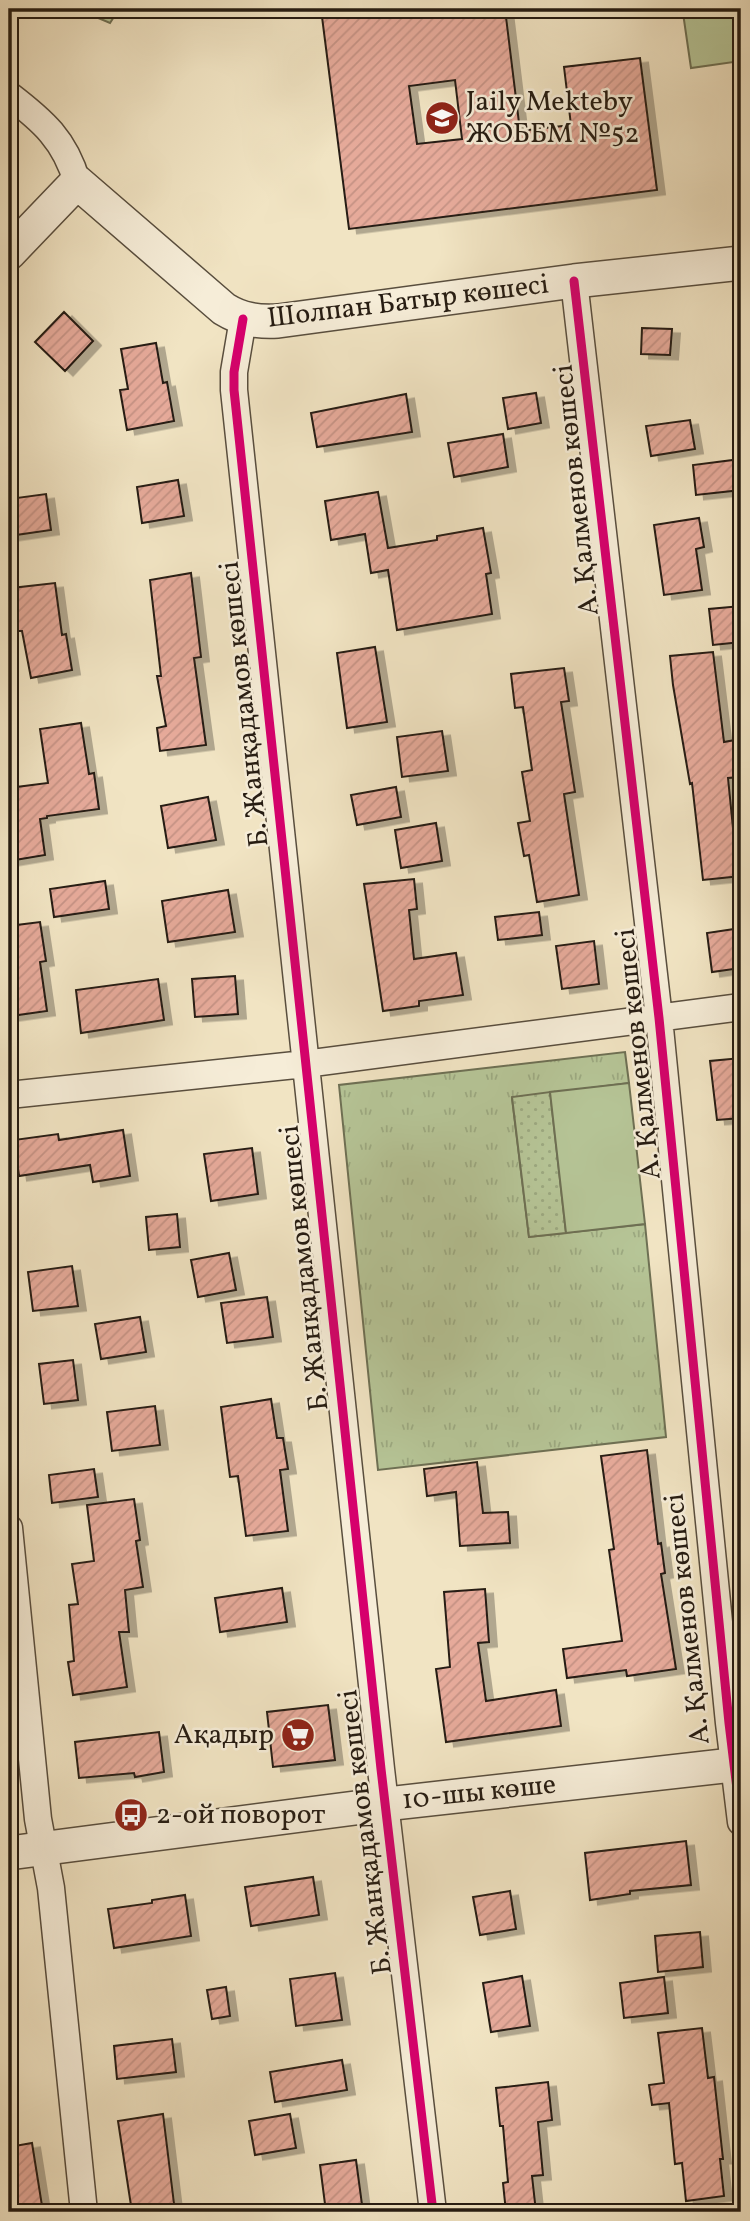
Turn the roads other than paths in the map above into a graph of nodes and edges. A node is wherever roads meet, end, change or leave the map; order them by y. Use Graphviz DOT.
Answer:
graph roads {
  1 [pos="9,94"];
  2 [pos="77,182"];
  3 [pos="9,253"];
  4 [pos="741,263"];
  5 [pos="574,281"];
  6 [pos="243,319"];
  7 [pos="741,1007"];
  8 [pos="659,1018"];
  9 [pos="305,1064"];
  10 [pos="9,1095"];
  11 [pos="9,1528"];
  12 [pos="738,1765"];
  13 [pos="386,1804"];
  14 [pos="741,1822"];
  15 [pos="44,1849"];
  16 [pos="9,1853"];
  17 [pos="84,2212"];
  18 [pos="433,2212"];
  1 -- 2 [label="street"];
  2 -- 3 [label="street"];
  2 -- 6 [label="street"];
  4 -- 5 [label="street, Шолпан Батыр көшесі"];
  5 -- 6 [label="street, Шолпан Батыр көшесі"];
  5 -- 8 [label="street, А. Қалменов көшесі"];
  6 -- 9 [label="street, Б. Жанқадамов көшесі"];
  7 -- 8 [label="street"];
  8 -- 9 [label="street"];
  8 -- 12 [label="street, А. Қалменов көшесі"];
  9 -- 10 [label="street"];
  9 -- 13 [label="street, Б. Жанқадамов көшесі"];
  11 -- 15 [label="street"];
  12 -- 13 [label="street, 10-шы көше"];
  12 -- 14 [label="street, А. Қалменов көшесі"];
  13 -- 15 [label="street, 10-шы көше"];
  13 -- 18 [label="street, Б. Жанқадамов көшесі"];
  15 -- 16 [label="street, 10-шы көше"];
  15 -- 17 [label="street"];
}
